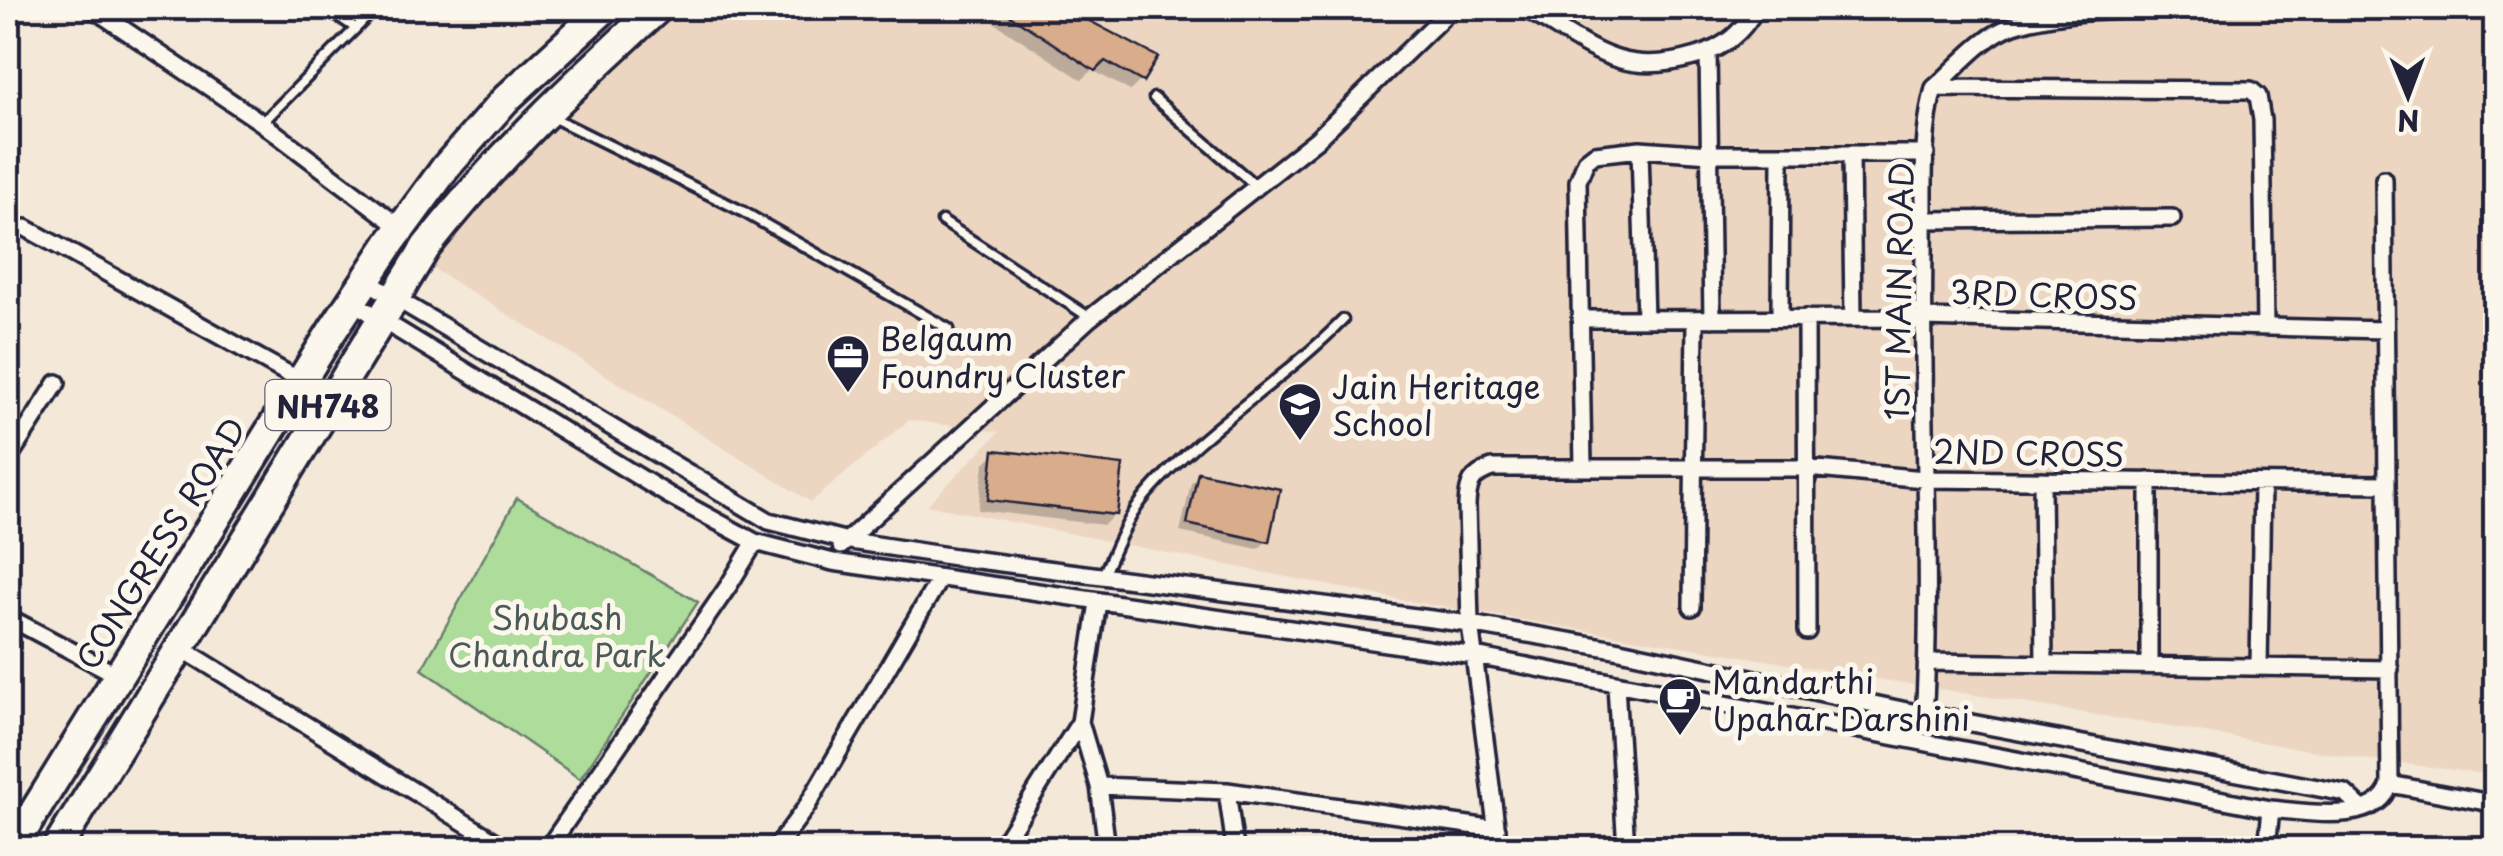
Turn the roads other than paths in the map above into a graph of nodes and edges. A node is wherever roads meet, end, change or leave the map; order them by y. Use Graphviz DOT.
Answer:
graph roads {
  1 [pos="92,8"];
  2 [pos="326,8"];
  3 [pos="376,8"];
  4 [pos="605,8"];
  5 [pos="658,8"];
  6 [pos="1452,8"];
  7 [pos="1524,8"];
  8 [pos="1756,8"];
  9 [pos="2154,8"];
  10 [pos="354,27"];
  11 [pos="1708,52"];
  12 [pos="1934,88"];
  13 [pos="1154,98"];
  14 [pos="543,113"];
  15 [pos="262,124"];
  16 [pos="1640,149"];
  17 [pos="1710,154"];
  18 [pos="1781,154"];
  19 [pos="1851,154"];
  20 [pos="1926,154"];
  21 [pos="2384,179"];
  22 [pos="1257,187"];
  23 [pos="2172,218"];
  24 [pos="1924,220"];
  25 [pos="942,222"];
  26 [pos="26,228"];
  27 [pos="401,228"];
  28 [pos="358,290"];
  29 [pos="386,309"];
  30 [pos="1090,318"];
  31 [pos="1780,318"];
  32 [pos="1806,318"];
  33 [pos="1853,318"];
  34 [pos="1922,318"];
  35 [pos="1580,319"];
  36 [pos="1645,319"];
  37 [pos="1695,319"];
  38 [pos="1712,319"];
  39 [pos="1343,320"];
  40 [pos="2265,327"];
  41 [pos="949,329"];
  42 [pos="2385,330"];
  43 [pos="301,381"];
  44 [pos="57,384"];
  45 [pos="8,459"];
  46 [pos="1583,466"];
  47 [pos="1694,467"];
  48 [pos="1807,468"];
  49 [pos="1924,478"];
  50 [pos="2042,480"];
  51 [pos="2148,481"];
  52 [pos="2262,482"];
  53 [pos="2386,484"];
  54 [pos="844,540"];
  55 [pos="755,542"];
  56 [pos="833,562"];
  57 [pos="1103,575"];
  58 [pos="940,578"];
  59 [pos="1098,602"];
  60 [pos="1692,606"];
  61 [pos="8,617"];
  62 [pos="1470,624"];
  63 [pos="1808,631"];
  64 [pos="182,648"];
  65 [pos="1474,656"];
  66 [pos="1926,662"];
  67 [pos="2044,664"];
  68 [pos="2149,665"];
  69 [pos="2259,667"];
  70 [pos="2390,669"];
  71 [pos="119,676"];
  72 [pos="1616,685"];
  73 [pos="1924,714"];
  74 [pos="1080,722"];
  75 [pos="1923,740"];
  76 [pos="2390,784"];
  77 [pos="1099,786"];
  78 [pos="1227,791"];
  79 [pos="2496,804"];
  80 [pos="2361,808"];
  81 [pos="2271,809"];
  82 [pos="1497,829"];
  83 [pos="1626,846"];
  84 [pos="12,848"];
  85 [pos="57,848"];
  86 [pos="506,848"];
  87 [pos="548,848"];
  88 [pos="776,848"];
  89 [pos="1000,848"];
  90 [pos="1108,848"];
  91 [pos="1235,848"];
  92 [pos="1500,848"];
  93 [pos="1650,848"];
  94 [pos="2267,848"];
  1 -- 15 [label="street"];
  2 -- 10 [label="lane"];
  3 -- 10 [label="lane"];
  4 -- 27 [label="highway, CONGRESS ROAD / NH748"];
  5 -- 14 [label="highway, NH748"];
  6 -- 22 [label="street"];
  7 -- 11 [label="street"];
  8 -- 11 [label="street"];
  9 -- 12 [label="street"];
  10 -- 15 [label="lane"];
  11 -- 17 [label="street"];
  12 -- 20 [label="street, 1ST MAIN ROAD"];
  12 -- 40 [label="street"];
  13 -- 22 [label="lane"];
  14 -- 29 [label="highway, NH748"];
  14 -- 41 [label="lane"];
  15 -- 27 [label="street"];
  16 -- 17 [label="street"];
  16 -- 35 [label="street"];
  16 -- 36 [label="street"];
  17 -- 18 [label="street"];
  17 -- 38 [label="street"];
  18 -- 19 [label="street"];
  18 -- 31 [label="street"];
  19 -- 20 [label="street"];
  19 -- 33 [label="street"];
  20 -- 24 [label="street, 1ST MAIN ROAD"];
  21 -- 42 [label="street"];
  22 -- 30 [label="street"];
  23 -- 24 [label="street"];
  24 -- 34 [label="street, 1ST MAIN ROAD"];
  25 -- 30 [label="lane"];
  26 -- 43 [label="street"];
  27 -- 28 [label="highway, CONGRESS ROAD / NH748"];
  28 -- 29 [label="street"];
  28 -- 29 [label="street"];
  28 -- 43 [label="highway, CONGRESS ROAD / NH748"];
  29 -- 54 [label="street"];
  29 -- 55 [label="street"];
  29 -- 64 [label="highway, NH748"];
  30 -- 54 [label="street"];
  31 -- 32 [label="street, 3RD CROSS"];
  31 -- 38 [label="street, 3RD CROSS"];
  32 -- 33 [label="street, 3RD CROSS"];
  32 -- 48 [label="street"];
  33 -- 34 [label="street, 3RD CROSS"];
  34 -- 40 [label="street, 3RD CROSS"];
  34 -- 49 [label="street, 1ST MAIN ROAD"];
  35 -- 36 [label="street, 3RD CROSS"];
  35 -- 46 [label="street"];
  36 -- 37 [label="street, 3RD CROSS"];
  37 -- 38 [label="street, 3RD CROSS"];
  37 -- 47 [label="street"];
  39 -- 57 [label="lane"];
  40 -- 42 [label="street, 3RD CROSS"];
  42 -- 53 [label="street"];
  43 -- 71 [label="highway, CONGRESS ROAD / NH748"];
  44 -- 45 [label="street"];
  46 -- 47 [label="street, 2ND CROSS"];
  46 -- 62 [label="street, 2ND CROSS"];
  47 -- 48 [label="street, 2ND CROSS"];
  47 -- 60 [label="street"];
  48 -- 49 [label="street, 2ND CROSS"];
  48 -- 63 [label="street"];
  49 -- 50 [label="street, 2ND CROSS"];
  49 -- 66 [label="street, 1ST MAIN ROAD"];
  50 -- 51 [label="street, 2ND CROSS"];
  50 -- 67 [label="street"];
  51 -- 52 [label="street, 2ND CROSS"];
  51 -- 68 [label="street"];
  52 -- 53 [label="street, 2ND CROSS"];
  52 -- 69 [label="street"];
  53 -- 70 [label="street"];
  54 -- 56 [label="street"];
  54 -- 57 [label="street"];
  55 -- 56 [label="street"];
  55 -- 87 [label="street"];
  56 -- 58 [label="street"];
  57 -- 62 [label="street"];
  58 -- 59 [label="street"];
  58 -- 88 [label="street"];
  59 -- 65 [label="street"];
  59 -- 74 [label="street"];
  61 -- 71 [label="street"];
  62 -- 65 [label="street"];
  62 -- 73 [label="street"];
  64 -- 85 [label="highway, NH748"];
  64 -- 86 [label="street"];
  65 -- 72 [label="street"];
  65 -- 82 [label="street"];
  66 -- 67 [label="street"];
  66 -- 73 [label="street, 1ST MAIN ROAD"];
  67 -- 68 [label="street"];
  68 -- 69 [label="street"];
  69 -- 70 [label="street"];
  70 -- 76 [label="street"];
  71 -- 84 [label="highway, CONGRESS ROAD / NH748"];
  72 -- 75 [label="street"];
  72 -- 83 [label="street"];
  73 -- 75 [label="street, 1ST MAIN ROAD"];
  73 -- 80 [label="street"];
  74 -- 77 [label="street"];
  74 -- 89 [label="street"];
  75 -- 81 [label="street"];
  76 -- 79 [label="street"];
  76 -- 80 [label="street"];
  77 -- 78 [label="street"];
  77 -- 90 [label="street"];
  78 -- 82 [label="street"];
  78 -- 91 [label="street"];
  80 -- 81 [label="street"];
  81 -- 94 [label="street"];
  82 -- 92 [label="street"];
  83 -- 93 [label="street"];
}
